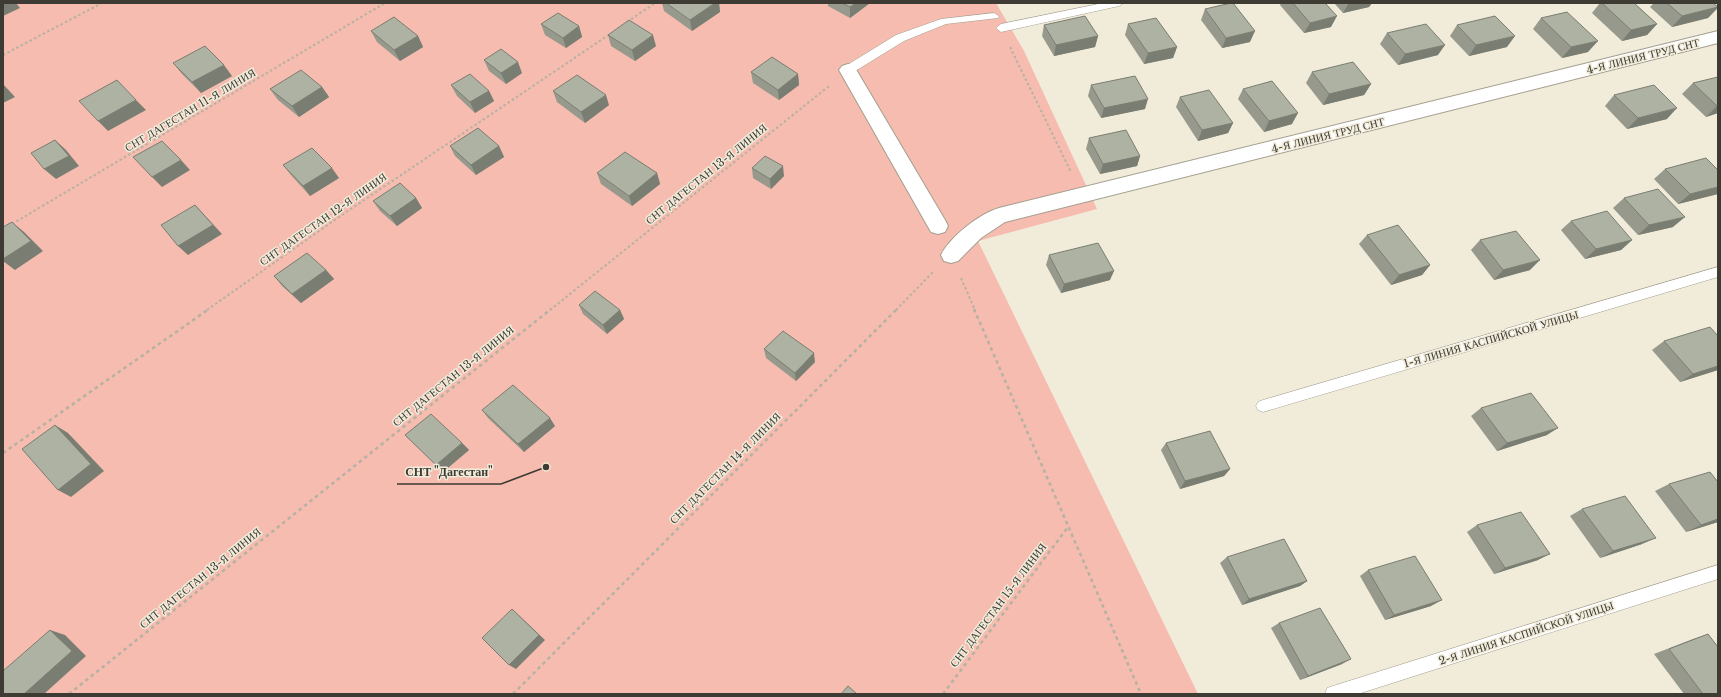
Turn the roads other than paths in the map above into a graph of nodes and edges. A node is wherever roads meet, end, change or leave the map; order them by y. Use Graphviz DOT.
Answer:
graph roads {
  1 [pos="1119,3"];
  2 [pos="994,16"];
  3 [pos="1001,28"];
  4 [pos="1718,38"];
  5 [pos="848,70"];
  6 [pos="938,226"];
  7 [pos="951,255"];
  8 [pos="1718,272"];
  9 [pos="1263,406"];
  10 [pos="1718,572"];
  11 [pos="1333,694"];
  1 -- 3 [label="lane"];
  2 -- 5 [label="lane"];
  4 -- 7 [label="street, 4-Я ЛИНИЯ ТРУД СНТ"];
  5 -- 6 [label="street"];
  8 -- 9 [label="lane, 1-Я ЛИНИЯ КАСПИЙСКОЙ УЛИЦЫ"];
  10 -- 11 [label="lane, 2-Я ЛИНИЯ КАСПИЙСКОЙ УЛИЦЫ"];
}
